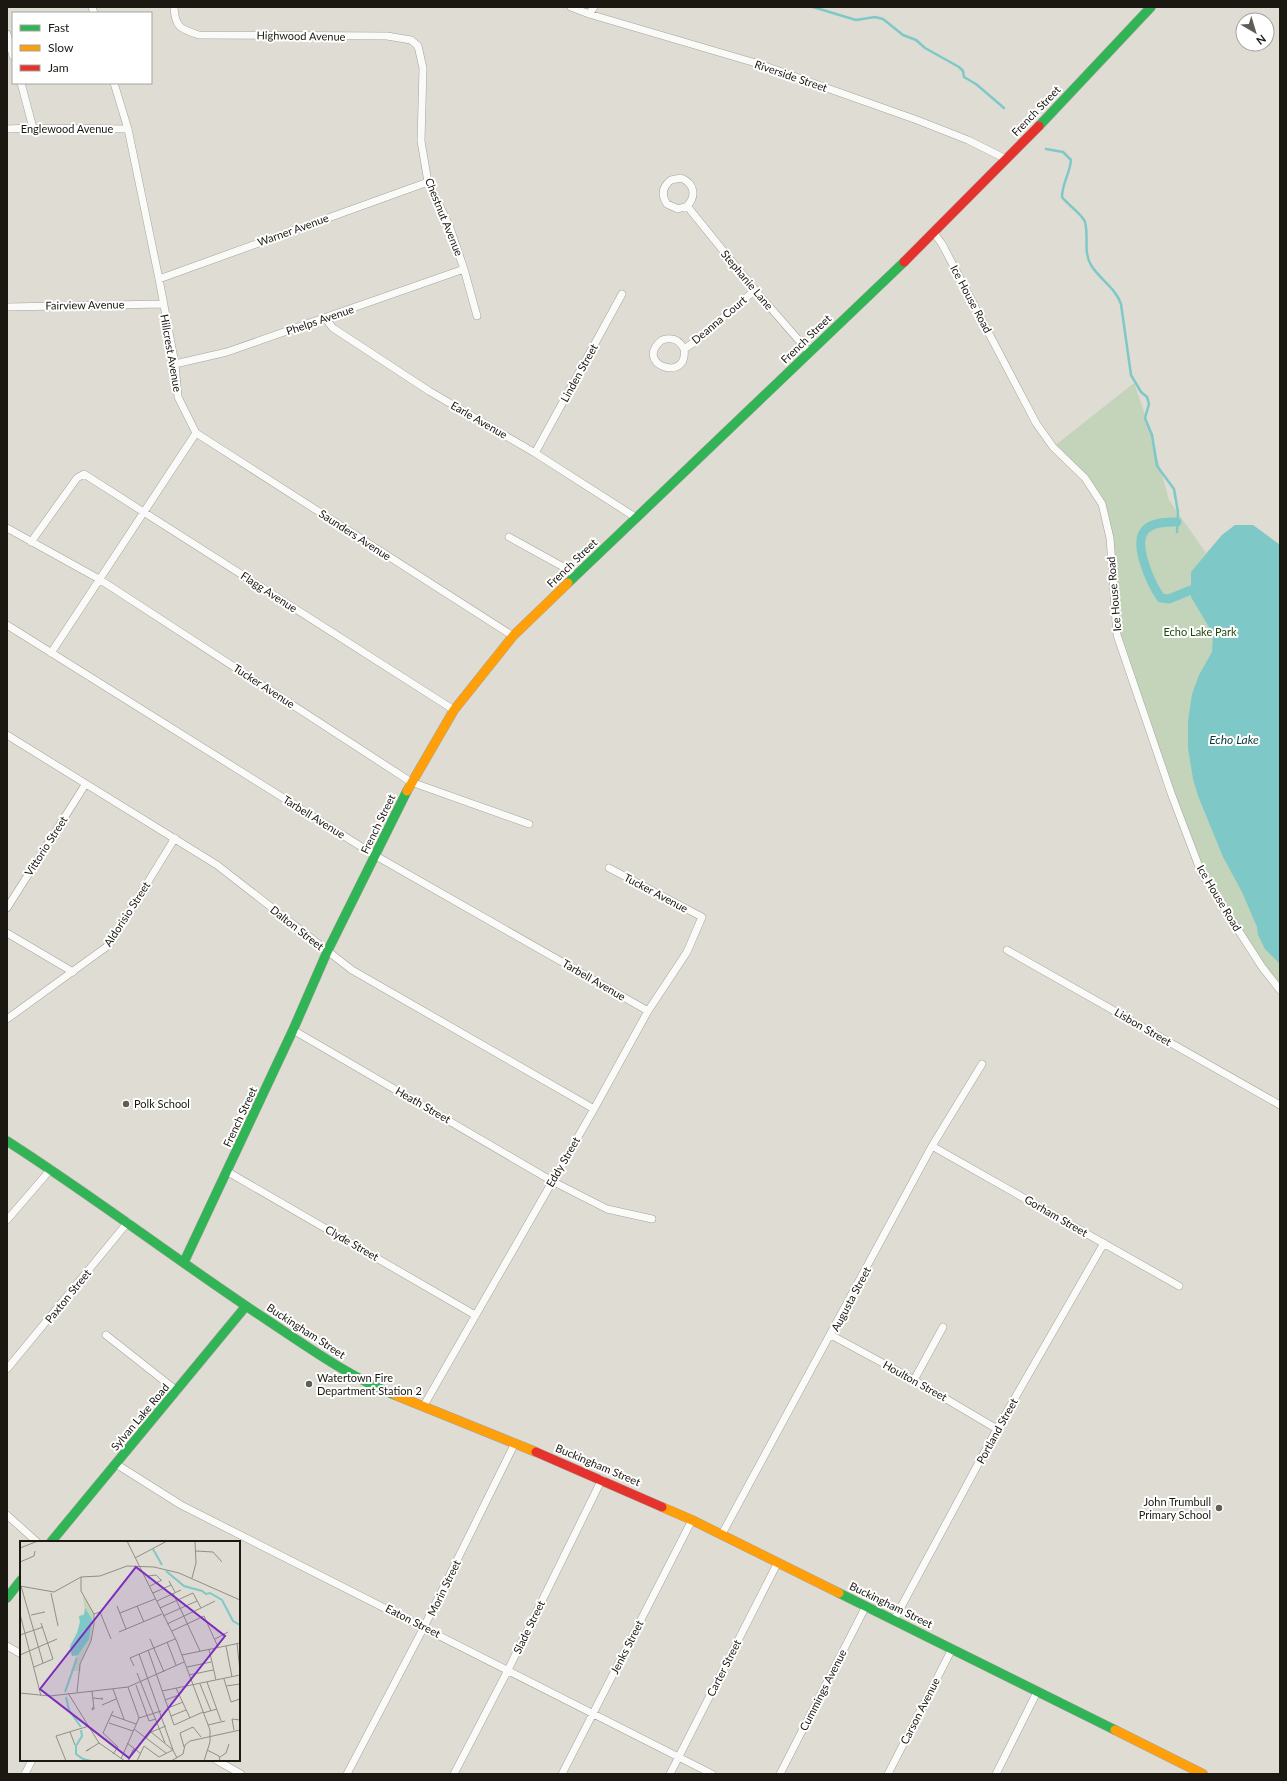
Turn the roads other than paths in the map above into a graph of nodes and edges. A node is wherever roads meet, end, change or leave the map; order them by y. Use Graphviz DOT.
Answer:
graph roads {
  1 [pos="174,7"];
  2 [pos="571,7"];
  3 [pos="594,7"];
  4 [pos="1151,7"];
  5 [pos="589,14"];
  6 [pos="7,34"];
  7 [pos="418,46"];
  8 [pos="12,52"];
  9 [pos="21,84"];
  10 [pos="114,84"];
  11 [pos="33,128"];
  12 [pos="7,129"];
  13 [pos="128,129"];
  14 [pos="1006,159"];
  15 [pos="428,182"];
  16 [pos="687,206"];
  17 [pos="934,233"];
  18 [pos="464,269"];
  19 [pos="159,279"];
  20 [pos="755,290"];
  21 [pos="622,294"];
  22 [pos="163,304"];
  23 [pos="7,307"];
  24 [pos="477,316"];
  25 [pos="325,318"];
  26 [pos="684,349"];
  27 [pos="809,352"];
  28 [pos="175,364"];
  29 [pos="196,433"];
  30 [pos="535,453"];
  31 [pos="146,512"];
  32 [pos="635,517"];
  33 [pos="7,528"];
  34 [pos="509,537"];
  35 [pos="30,542"];
  36 [pos="576,577"];
  37 [pos="99,579"];
  38 [pos="7,625"];
  39 [pos="513,636"];
  40 [pos="52,653"];
  41 [pos="454,710"];
  42 [pos="7,735"];
  43 [pos="411,782"];
  44 [pos="85,785"];
  45 [pos="529,824"];
  46 [pos="175,838"];
  47 [pos="376,856"];
  48 [pos="609,868"];
  49 [pos="7,908"];
  50 [pos="702,917"];
  51 [pos="7,933"];
  52 [pos="1007,950"];
  53 [pos="327,952"];
  54 [pos="73,972"];
  55 [pos="1280,990"];
  56 [pos="648,1011"];
  57 [pos="7,1020"];
  58 [pos="293,1030"];
  59 [pos="982,1064"];
  60 [pos="1280,1105"];
  61 [pos="594,1109"];
  62 [pos="7,1141"];
  63 [pos="932,1146"];
  64 [pos="51,1169"];
  65 [pos="228,1172"];
  66 [pos="552,1181"];
  67 [pos="652,1219"];
  68 [pos="7,1220"];
  69 [pos="128,1222"];
  70 [pos="1104,1243"];
  71 [pos="184,1262"];
  72 [pos="1179,1286"];
  73 [pos="246,1306"];
  74 [pos="475,1315"];
  75 [pos="943,1327"];
  76 [pos="106,1335"];
  77 [pos="831,1335"];
  78 [pos="7,1369"];
  79 [pos="914,1380"];
  80 [pos="177,1391"];
  81 [pos="423,1407"];
  82 [pos="997,1429"];
  83 [pos="515,1442"];
  84 [pos="116,1464"];
  85 [pos="602,1480"];
  86 [pos="7,1515"];
  87 [pos="692,1520"];
  88 [pos="722,1534"];
  89 [pos="36,1541"];
  90 [pos="52,1541"];
  91 [pos="778,1562"];
  92 [pos="20,1581"];
  93 [pos="7,1598"];
  94 [pos="866,1606"];
  95 [pos="894,1620"];
  96 [pos="424,1627"];
  97 [pos="7,1646"];
  98 [pos="952,1649"];
  99 [pos="20,1653"];
  100 [pos="508,1670"];
  101 [pos="1037,1692"];
  102 [pos="594,1713"];
  103 [pos="679,1758"];
  104 [pos="32,1761"];
  105 [pos="218,1761"];
  106 [pos="25,1774"];
  107 [pos="241,1774"];
  108 [pos="347,1774"];
  109 [pos="454,1774"];
  110 [pos="562,1774"];
  111 [pos="670,1774"];
  112 [pos="712,1774"];
  113 [pos="780,1774"];
  114 [pos="888,1774"];
  115 [pos="996,1774"];
  116 [pos="1203,1774"];
  1 -- 7 [label="street, Highwood Avenue"];
  2 -- 5 [label="street, Riverside Street"];
  3 -- 5 [label="street"];
  4 -- 14 [label="main road, French Street"];
  5 -- 14 [label="street, Riverside Street"];
  6 -- 8 [label="street"];
  7 -- 15 [label="street, Chestnut Avenue"];
  9 -- 11 [label="street"];
  10 -- 13 [label="street, Hillcrest Avenue"];
  11 -- 12 [label="street, Englewood Avenue"];
  11 -- 13 [label="street, Englewood Avenue"];
  13 -- 19 [label="street, Hillcrest Avenue"];
  14 -- 17 [label="main road, French Street"];
  15 -- 18 [label="street, Chestnut Avenue"];
  15 -- 19 [label="street, Warner Avenue"];
  16 -- 16 [label="street"];
  16 -- 20 [label="street, Stephanie Lane"];
  17 -- 27 [label="main road, French Street"];
  17 -- 55 [label="street, Ice House Road"];
  18 -- 24 [label="street, Chestnut Avenue"];
  18 -- 25 [label="street, Phelps Avenue"];
  19 -- 22 [label="street, Hillcrest Avenue"];
  20 -- 26 [label="street, Deanna Court"];
  20 -- 27 [label="street, Stephanie Lane"];
  21 -- 30 [label="street, Linden Street"];
  22 -- 23 [label="street, Fairview Avenue"];
  22 -- 28 [label="street, Hillcrest Avenue"];
  25 -- 28 [label="street, Phelps Avenue"];
  25 -- 30 [label="street, Earle Avenue"];
  26 -- 26 [label="street, Deanna Court"];
  27 -- 32 [label="main road, French Street"];
  28 -- 29 [label="street, Hillcrest Avenue"];
  29 -- 31 [label="street"];
  29 -- 39 [label="street, Saunders Avenue"];
  30 -- 32 [label="street, Earle Avenue"];
  31 -- 35 [label="street, Flagg Avenue"];
  31 -- 37 [label="street"];
  31 -- 41 [label="street, Flagg Avenue"];
  32 -- 36 [label="main road, French Street"];
  33 -- 35 [label="street, Tucker Avenue"];
  34 -- 36 [label="street"];
  35 -- 37 [label="street, Tucker Avenue"];
  36 -- 39 [label="main road, French Street"];
  37 -- 40 [label="street"];
  37 -- 43 [label="street, Tucker Avenue"];
  38 -- 40 [label="street, Tarbell Avenue"];
  39 -- 41 [label="main road, French Street"];
  40 -- 47 [label="street, Tarbell Avenue"];
  41 -- 43 [label="main road, French Street"];
  42 -- 44 [label="street, Dalton Street"];
  43 -- 45 [label="street, Tucker Avenue"];
  43 -- 47 [label="main road, French Street"];
  44 -- 46 [label="street, Dalton Street"];
  44 -- 49 [label="street, Vittorio Street"];
  46 -- 53 [label="street, Dalton Street"];
  46 -- 54 [label="street, Aldorisio Street"];
  47 -- 53 [label="main road, French Street"];
  47 -- 56 [label="street, Tarbell Avenue"];
  48 -- 50 [label="street, Tucker Avenue"];
  50 -- 56 [label="street, Eddy Street"];
  51 -- 54 [label="street"];
  52 -- 60 [label="street, Lisbon Street"];
  53 -- 58 [label="main road, French Street"];
  53 -- 61 [label="street, Dalton Street"];
  54 -- 57 [label="street, Aldorisio Street"];
  56 -- 61 [label="street, Eddy Street"];
  58 -- 65 [label="main road, French Street"];
  58 -- 66 [label="street, Heath Street"];
  59 -- 63 [label="street, Augusta Street"];
  61 -- 66 [label="street, Eddy Street"];
  62 -- 64 [label="main road, Buckingham Street"];
  63 -- 70 [label="street, Gorham Street"];
  63 -- 77 [label="street, Augusta Street"];
  64 -- 68 [label="street"];
  64 -- 69 [label="main road, Buckingham Street"];
  65 -- 71 [label="main road, French Street"];
  65 -- 74 [label="street, Clyde Street"];
  66 -- 67 [label="street, Heath Street"];
  66 -- 74 [label="street, Eddy Street"];
  69 -- 71 [label="main road, Buckingham Street"];
  69 -- 78 [label="street, Paxton Street"];
  70 -- 72 [label="street, Gorham Street"];
  70 -- 82 [label="street, Portland Street"];
  71 -- 73 [label="main road, Buckingham Street"];
  73 -- 80 [label="main road, Sylvan Lake Road"];
  73 -- 81 [label="main road, Buckingham Street"];
  74 -- 81 [label="street, Eddy Street"];
  75 -- 79 [label="street"];
  76 -- 80 [label="street"];
  77 -- 79 [label="street, Houlton Street"];
  77 -- 88 [label="street, Augusta Street"];
  79 -- 82 [label="street, Houlton Street"];
  80 -- 84 [label="main road, Sylvan Lake Road"];
  81 -- 83 [label="main road, Buckingham Street"];
  82 -- 95 [label="street, Portland Street"];
  83 -- 85 [label="main road, Buckingham Street"];
  83 -- 96 [label="street, Morin Street"];
  84 -- 90 [label="main road, Sylvan Lake Road"];
  84 -- 96 [label="street, Eaton Street"];
  85 -- 87 [label="main road, Buckingham Street"];
  85 -- 100 [label="street, Slade Street"];
  86 -- 89 [label="street"];
  87 -- 88 [label="main road, Buckingham Street"];
  87 -- 102 [label="street, Jenks Street"];
  88 -- 91 [label="main road, Buckingham Street"];
  91 -- 94 [label="main road, Buckingham Street"];
  91 -- 103 [label="street, Carter Street"];
  92 -- 93 [label="main road"];
  94 -- 95 [label="main road, Buckingham Street"];
  94 -- 113 [label="street, Cummings Avenue"];
  95 -- 98 [label="main road, Buckingham Street"];
  96 -- 100 [label="street, Eaton Street"];
  96 -- 108 [label="street, Morin Street"];
  97 -- 99 [label="street"];
  98 -- 101 [label="main road, Buckingham Street"];
  98 -- 114 [label="street, Carson Avenue"];
  100 -- 102 [label="street, Eaton Street"];
  100 -- 109 [label="street, Slade Street"];
  101 -- 115 [label="street"];
  101 -- 116 [label="main road, Buckingham Street"];
  102 -- 103 [label="street, Eaton Street"];
  102 -- 110 [label="street, Jenks Street"];
  103 -- 111 [label="street, Carter Street"];
  103 -- 112 [label="street, Eaton Street"];
  104 -- 106 [label="street"];
  105 -- 107 [label="street"];
}
